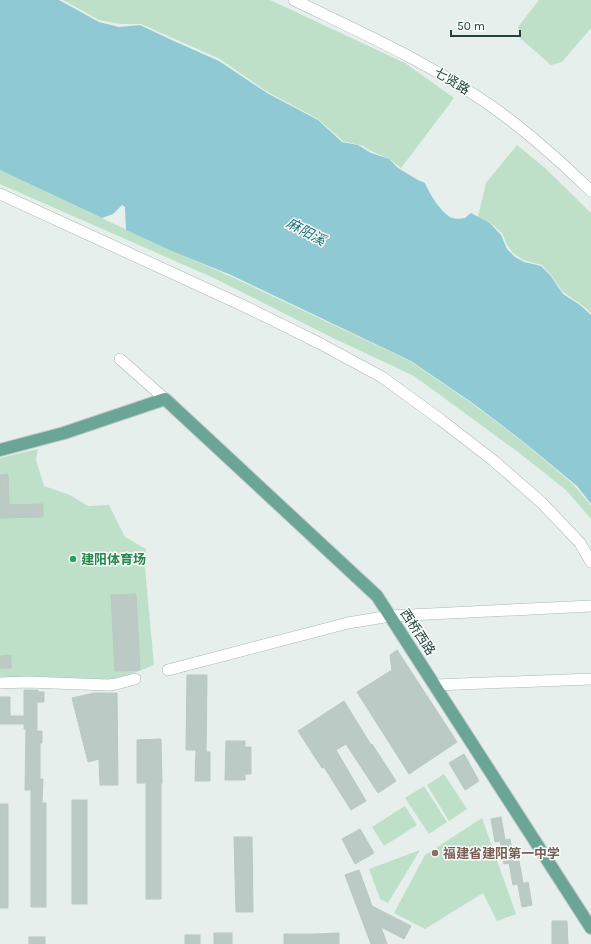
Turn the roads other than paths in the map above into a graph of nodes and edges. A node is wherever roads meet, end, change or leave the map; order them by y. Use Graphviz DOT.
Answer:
graph roads {
  1 [pos="294,0"];
  2 [pos="591,192"];
  3 [pos="0,194"];
  4 [pos="120,358"];
  5 [pos="165,399"];
  6 [pos="0,450"];
  7 [pos="591,562"];
  8 [pos="591,606"];
  9 [pos="390,616"];
  10 [pos="168,670"];
  11 [pos="135,679"];
  12 [pos="591,679"];
  13 [pos="0,683"];
  14 [pos="435,685"];
  15 [pos="591,928"];
  1 -- 2 [label="street, 七贤路"];
  3 -- 7 [label="street"];
  4 -- 5 [label="street"];
  5 -- 6 [label="main road"];
  5 -- 9 [label="main road, 西桥西路"];
  8 -- 9 [label="street"];
  9 -- 10 [label="street"];
  9 -- 14 [label="main road, 西桥西路"];
  11 -- 13 [label="street"];
  12 -- 14 [label="street"];
  14 -- 15 [label="main road, 西桥西路"];
}
